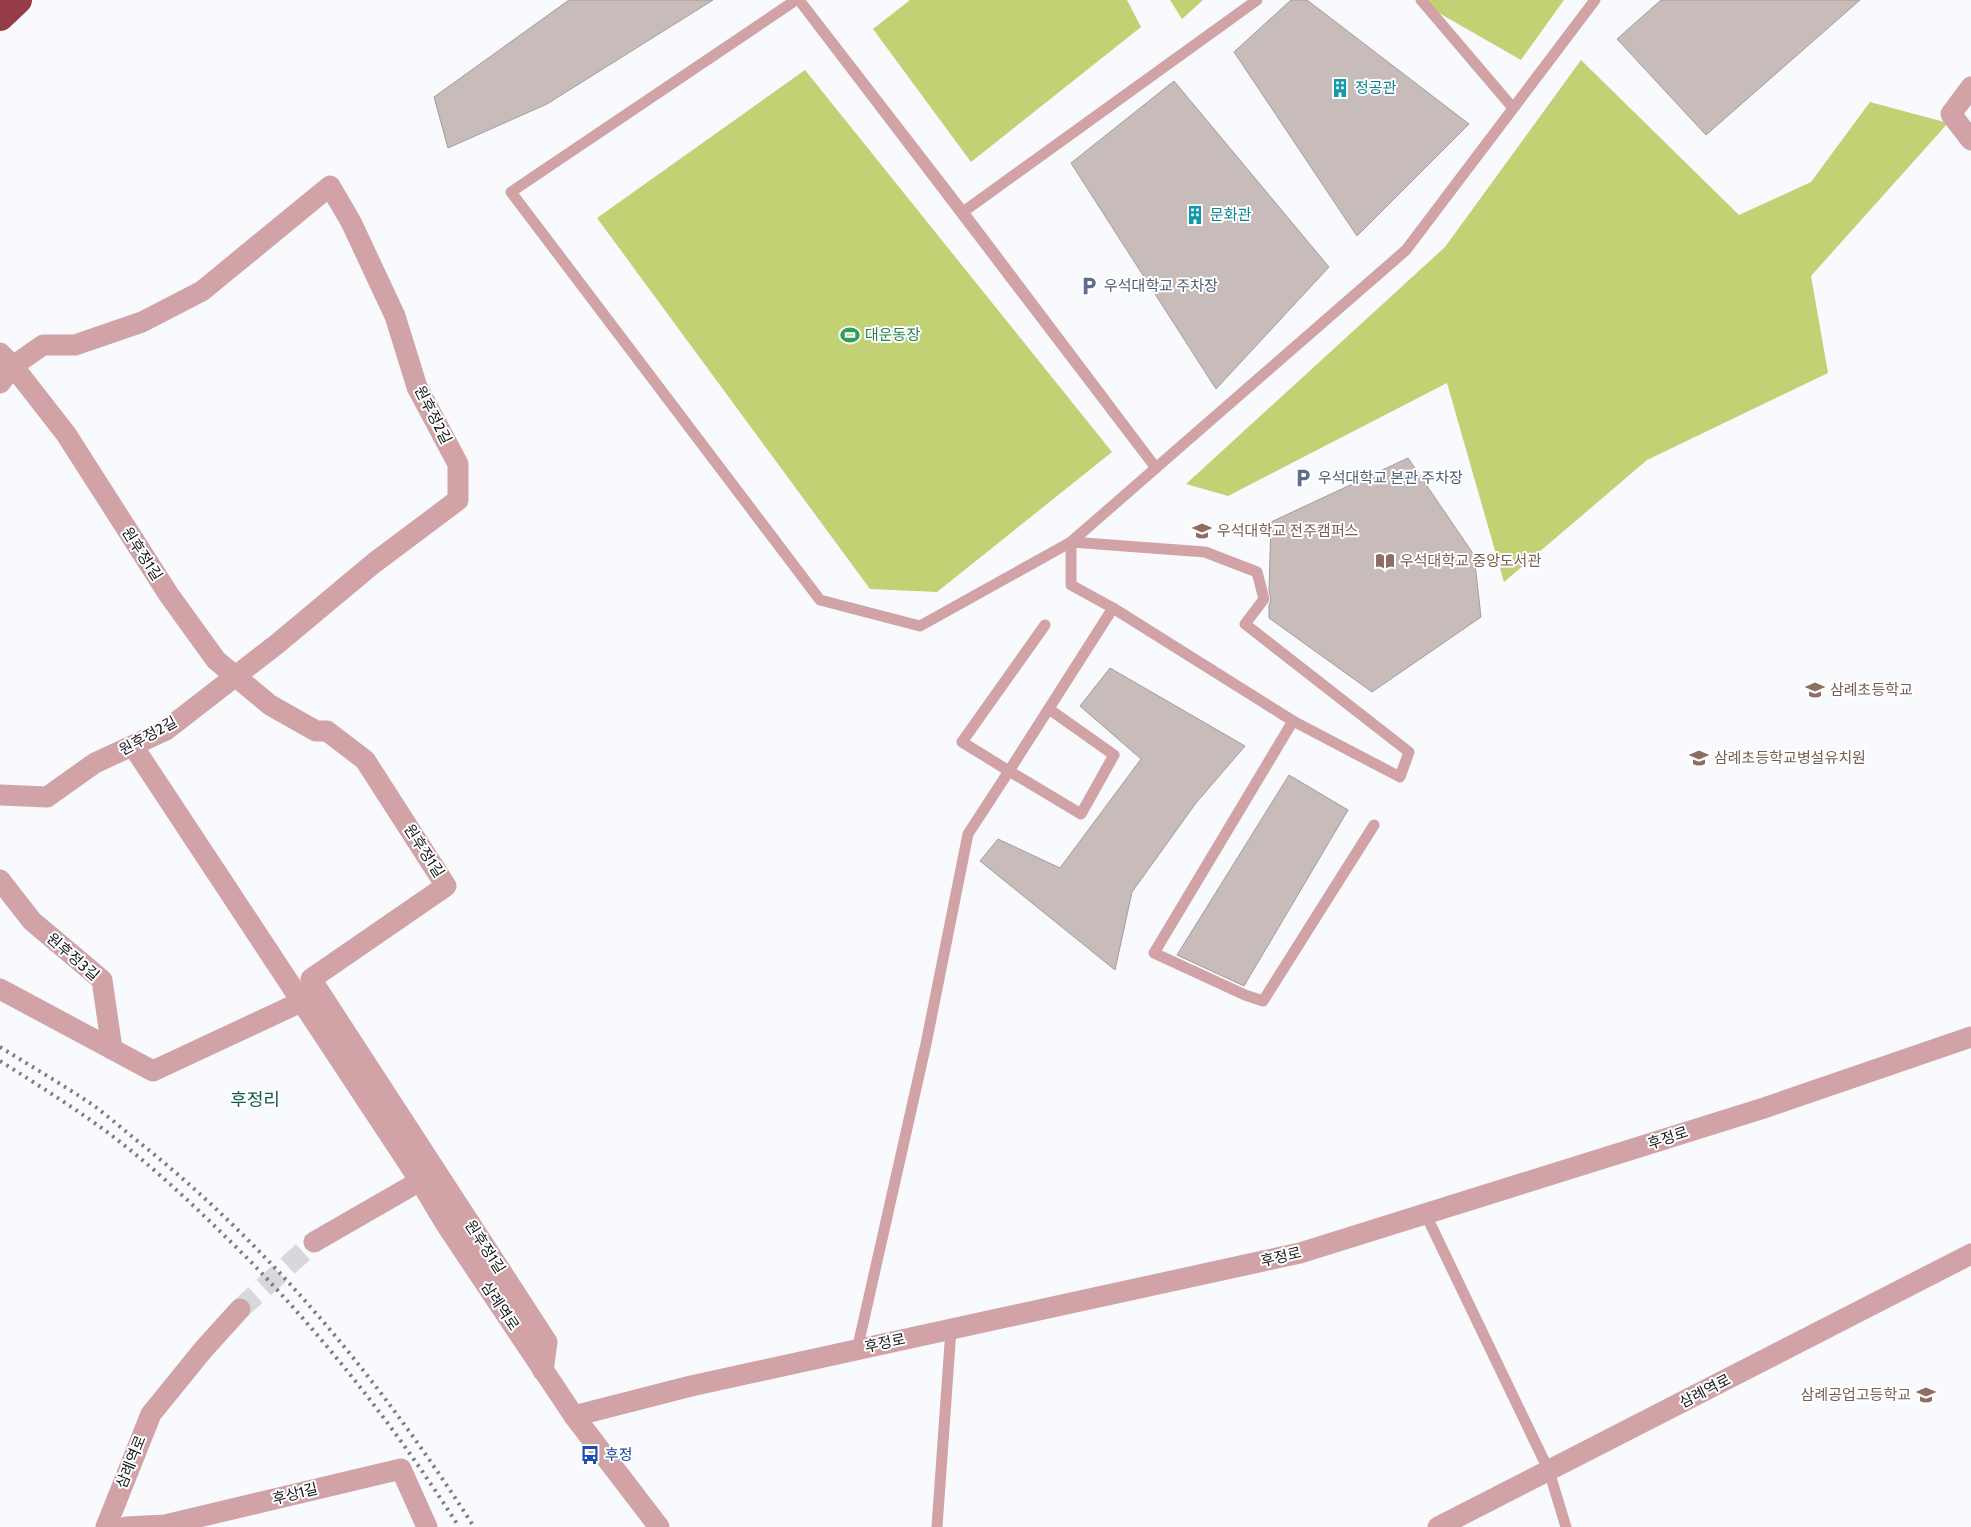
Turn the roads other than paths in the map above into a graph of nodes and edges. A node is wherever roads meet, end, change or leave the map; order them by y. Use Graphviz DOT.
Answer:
graph roads {
  1 [pos="18,0"];
  2 [pos="1257,0"];
  3 [pos="1421,0"];
  4 [pos="1595,0"];
  5 [pos="800,3"];
  6 [pos="0,17"];
  7 [pos="1971,87"];
  8 [pos="1513,108"];
  9 [pos="1971,140"];
  10 [pos="963,212"];
  11 [pos="6,359"];
  12 [pos="0,383"];
  13 [pos="1156,468"];
  14 [pos="1071,542"];
  15 [pos="1113,608"];
  16 [pos="1045,625"];
  17 [pos="235,677"];
  18 [pos="1049,709"];
  19 [pos="1293,722"];
  20 [pos="133,746"];
  21 [pos="1009,771"];
  22 [pos="0,795"];
  23 [pos="1374,825"];
  24 [pos="0,880"];
  25 [pos="311,979"];
  26 [pos="0,989"];
  27 [pos="303,1001"];
  28 [pos="1971,1037"];
  29 [pos="112,1049"];
  30 [pos="420,1181"];
  31 [pos="1426,1215"];
  32 [pos="314,1242"];
  33 [pos="1971,1254"];
  34 [pos="240,1309"];
  35 [pos="952,1329"];
  36 [pos="856,1350"];
  37 [pos="544,1371"];
  38 [pos="574,1416"];
  39 [pos="1549,1471"];
  40 [pos="106,1527"];
  41 [pos="126,1527"];
  42 [pos="427,1527"];
  43 [pos="659,1527"];
  44 [pos="937,1527"];
  45 [pos="1438,1527"];
  46 [pos="1566,1527"];
  1 -- 6 [label="highway"];
  2 -- 10 [label="lane"];
  3 -- 8 [label="lane"];
  4 -- 8 [label="lane"];
  5 -- 10 [label="lane"];
  5 -- 13 [label="lane"];
  5 -- 14 [label="lane"];
  7 -- 9 [label="street"];
  8 -- 13 [label="lane"];
  10 -- 13 [label="lane"];
  11 -- 12 [label="street, 원후정2길"];
  11 -- 17 [label="street, 원후정1길"];
  11 -- 17 [label="street, 원후정2길"];
  13 -- 14 [label="lane"];
  14 -- 15 [label="lane"];
  14 -- 19 [label="lane"];
  15 -- 18 [label="lane"];
  15 -- 19 [label="lane"];
  16 -- 21 [label="lane"];
  17 -- 20 [label="street, 원후정2길"];
  17 -- 25 [label="street, 원후정1길"];
  18 -- 21 [label="lane"];
  18 -- 21 [label="lane"];
  19 -- 23 [label="lane"];
  20 -- 22 [label="street, 원후정2길"];
  20 -- 27 [label="street, 삼례역로"];
  21 -- 36 [label="lane"];
  24 -- 29 [label="street, 원후정3길"];
  25 -- 27 [label="street"];
  25 -- 37 [label="street, 원후정1길"];
  26 -- 29 [label="street"];
  27 -- 29 [label="street"];
  27 -- 30 [label="street, 삼례역로"];
  28 -- 31 [label="street, 후정로"];
  30 -- 32 [label="street"];
  30 -- 37 [label="street, 삼례역로"];
  31 -- 35 [label="street, 후정로"];
  31 -- 39 [label="lane"];
  33 -- 39 [label="street, 삼례역로"];
  34 -- 40 [label="street, 삼례역로"];
  35 -- 36 [label="street, 후정로"];
  35 -- 44 [label="lane"];
  36 -- 38 [label="street, 후정로"];
  37 -- 38 [label="street, 삼례역로"];
  38 -- 43 [label="street, 삼례역로"];
  39 -- 45 [label="street, 삼례역로"];
  39 -- 46 [label="lane"];
  41 -- 42 [label="street, 후상1길"];
}
